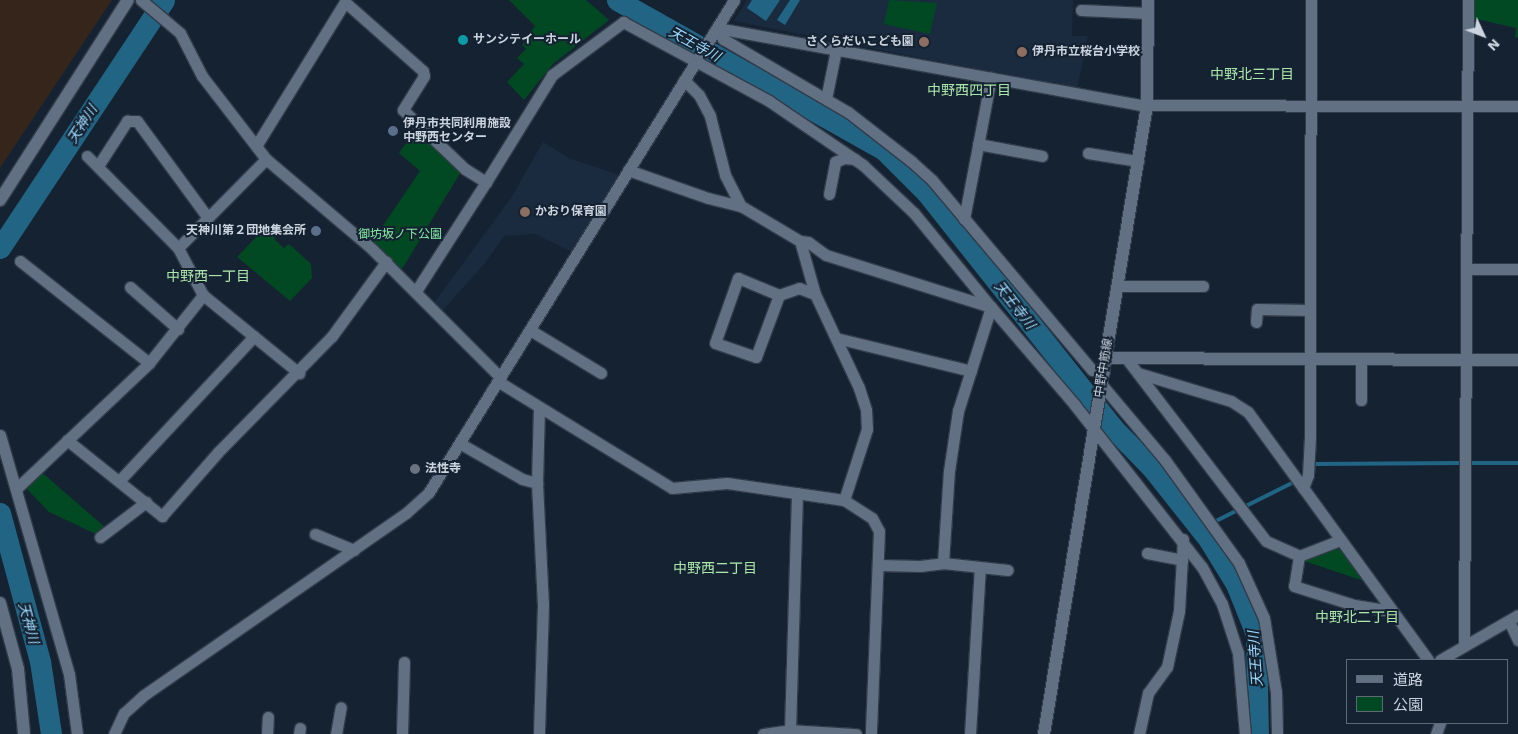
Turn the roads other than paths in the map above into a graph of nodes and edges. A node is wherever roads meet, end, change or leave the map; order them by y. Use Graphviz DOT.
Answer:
graph roads {
  1 [pos="128,0"];
  2 [pos="141,0"];
  3 [pos="734,0"];
  4 [pos="1311,0"];
  5 [pos="1468,0"];
  6 [pos="1148,6"];
  7 [pos="1081,10"];
  8 [pos="714,32"];
  9 [pos="836,50"];
  10 [pos="696,60"];
  11 [pos="991,78"];
  12 [pos="684,80"];
  13 [pos="826,99"];
  14 [pos="1310,104"];
  15 [pos="1148,105"];
  16 [pos="1467,105"];
  17 [pos="1518,106"];
  18 [pos="978,144"];
  19 [pos="256,146"];
  20 [pos="1088,153"];
  21 [pos="87,156"];
  22 [pos="1042,156"];
  23 [pos="266,159"];
  24 [pos="855,159"];
  25 [pos="1138,161"];
  26 [pos="98,166"];
  27 [pos="628,170"];
  28 [pos="486,182"];
  29 [pos="829,194"];
  30 [pos="0,200"];
  31 [pos="741,206"];
  32 [pos="208,218"];
  33 [pos="964,219"];
  34 [pos="800,241"];
  35 [pos="178,248"];
  36 [pos="20,261"];
  37 [pos="386,262"];
  38 [pos="1466,269"];
  39 [pos="1518,269"];
  40 [pos="1118,286"];
  41 [pos="1203,286"];
  42 [pos="130,287"];
  43 [pos="416,291"];
  44 [pos="815,294"];
  45 [pos="203,295"];
  46 [pos="779,295"];
  47 [pos="991,307"];
  48 [pos="1309,310"];
  49 [pos="1256,322"];
  50 [pos="178,329"];
  51 [pos="530,330"];
  52 [pos="254,336"];
  53 [pos="836,338"];
  54 [pos="1106,358"];
  55 [pos="1126,358"];
  56 [pos="1309,359"];
  57 [pos="1361,359"];
  58 [pos="1465,359"];
  59 [pos="1518,360"];
  60 [pos="150,363"];
  61 [pos="971,371"];
  62 [pos="600,372"];
  63 [pos="299,373"];
  64 [pos="1138,373"];
  65 [pos="500,380"];
  66 [pos="1102,383"];
  67 [pos="1361,400"];
  68 [pos="539,407"];
  69 [pos="1094,429"];
  70 [pos="0,436"];
  71 [pos="67,440"];
  72 [pos="461,444"];
  73 [pos="119,481"];
  74 [pos="537,483"];
  75 [pos="17,488"];
  76 [pos="1302,488"];
  77 [pos="797,493"];
  78 [pos="844,500"];
  79 [pos="146,502"];
  80 [pos="315,534"];
  81 [pos="100,537"];
  82 [pos="1183,539"];
  83 [pos="1340,540"];
  84 [pos="354,550"];
  85 [pos="1147,552"];
  86 [pos="1299,556"];
  87 [pos="1182,560"];
  88 [pos="943,563"];
  89 [pos="879,565"];
  90 [pos="980,568"];
  91 [pos="1008,570"];
  92 [pos="0,604"];
  93 [pos="1392,611"];
  94 [pos="1514,618"];
  95 [pos="1518,640"];
  96 [pos="1464,646"];
  97 [pos="1427,659"];
  98 [pos="1442,659"];
  99 [pos="404,662"];
  100 [pos="342,707"];
  101 [pos="268,717"];
  102 [pos="790,730"];
  103 [pos="24,734"];
  104 [pos="77,734"];
  105 [pos="114,734"];
  106 [pos="267,734"];
  107 [pos="336,734"];
  108 [pos="402,734"];
  109 [pos="539,734"];
  110 [pos="763,734"];
  111 [pos="855,734"];
  112 [pos="871,734"];
  113 [pos="970,734"];
  114 [pos="1044,734"];
  115 [pos="1139,734"];
  116 [pos="1245,734"];
  117 [pos="1277,734"];
  1 -- 30 [label="street"];
  2 -- 19 [label="street"];
  3 -- 8 [label="street"];
  4 -- 14 [label="street"];
  5 -- 16 [label="street"];
  6 -- 7 [label="street"];
  6 -- 15 [label="street, 中野中筋線"];
  8 -- 9 [label="street"];
  8 -- 10 [label="street"];
  8 -- 13 [label="street"];
  9 -- 11 [label="street"];
  9 -- 13 [label="street"];
  10 -- 12 [label="street"];
  10 -- 24 [label="street"];
  10 -- 28 [label="street"];
  11 -- 15 [label="street"];
  11 -- 18 [label="street"];
  12 -- 27 [label="street"];
  12 -- 31 [label="street"];
  13 -- 33 [label="street"];
  14 -- 15 [label="street"];
  14 -- 16 [label="street"];
  14 -- 48 [label="street"];
  15 -- 25 [label="street, 中野中筋線"];
  16 -- 17 [label="street"];
  16 -- 38 [label="street"];
  18 -- 22 [label="street"];
  18 -- 33 [label="street"];
  19 -- 23 [label="street"];
  19 -- 28 [label="street"];
  20 -- 25 [label="street"];
  21 -- 26 [label="street"];
  23 -- 32 [label="street"];
  23 -- 37 [label="street"];
  24 -- 29 [label="street"];
  24 -- 47 [label="street"];
  25 -- 40 [label="street, 中野中筋線"];
  26 -- 32 [label="street"];
  26 -- 35 [label="street"];
  27 -- 31 [label="street"];
  27 -- 51 [label="street"];
  28 -- 43 [label="street"];
  31 -- 34 [label="street"];
  32 -- 35 [label="street"];
  33 -- 66 [label="street"];
  34 -- 44 [label="street"];
  34 -- 47 [label="street"];
  35 -- 45 [label="street"];
  36 -- 60 [label="street"];
  37 -- 43 [label="street"];
  37 -- 63 [label="street"];
  38 -- 39 [label="street"];
  38 -- 58 [label="street"];
  40 -- 41 [label="street"];
  40 -- 54 [label="street, 中野中筋線"];
  42 -- 50 [label="street"];
  43 -- 65 [label="street"];
  44 -- 46 [label="street"];
  44 -- 53 [label="street"];
  45 -- 50 [label="street"];
  45 -- 52 [label="street"];
  46 -- 46 [label="street"];
  47 -- 61 [label="street"];
  47 -- 69 [label="street"];
  48 -- 49 [label="street"];
  48 -- 56 [label="street"];
  50 -- 60 [label="street"];
  51 -- 62 [label="street"];
  51 -- 65 [label="street"];
  52 -- 63 [label="street"];
  52 -- 73 [label="street"];
  53 -- 61 [label="street"];
  53 -- 78 [label="street"];
  54 -- 55 [label="street"];
  54 -- 66 [label="street, 中野中筋線"];
  55 -- 56 [label="street"];
  55 -- 64 [label="street"];
  56 -- 57 [label="street"];
  56 -- 76 [label="street"];
  57 -- 58 [label="street"];
  57 -- 67 [label="street"];
  58 -- 59 [label="street"];
  58 -- 96 [label="street"];
  60 -- 71 [label="street"];
  61 -- 88 [label="street"];
  63 -- 79 [label="street"];
  64 -- 76 [label="street"];
  64 -- 86 [label="street"];
  65 -- 68 [label="street"];
  65 -- 72 [label="street"];
  66 -- 69 [label="street, 中野中筋線"];
  66 -- 117 [label="street"];
  68 -- 74 [label="street"];
  68 -- 77 [label="street"];
  69 -- 82 [label="street"];
  69 -- 114 [label="street, 中野中筋線"];
  70 -- 75 [label="street"];
  71 -- 73 [label="street"];
  71 -- 75 [label="street"];
  72 -- 74 [label="street"];
  72 -- 84 [label="street"];
  73 -- 79 [label="street"];
  74 -- 109 [label="street"];
  75 -- 104 [label="street"];
  76 -- 83 [label="street"];
  77 -- 78 [label="street"];
  77 -- 102 [label="street"];
  78 -- 89 [label="street"];
  79 -- 81 [label="street"];
  80 -- 84 [label="street"];
  82 -- 87 [label="street"];
  82 -- 116 [label="street"];
  83 -- 86 [label="street"];
  83 -- 93 [label="street"];
  84 -- 105 [label="street"];
  85 -- 87 [label="street"];
  86 -- 93 [label="street"];
  87 -- 115 [label="street"];
  88 -- 89 [label="street"];
  88 -- 90 [label="street"];
  89 -- 112 [label="street"];
  90 -- 91 [label="street"];
  90 -- 113 [label="street"];
  92 -- 103 [label="street"];
  93 -- 97 [label="street"];
  94 -- 95 [label="street"];
  94 -- 96 [label="street"];
  96 -- 98 [label="street"];
  99 -- 108 [label="street"];
  100 -- 107 [label="street"];
  101 -- 106 [label="street"];
  102 -- 110 [label="street"];
  102 -- 111 [label="street"];
}
